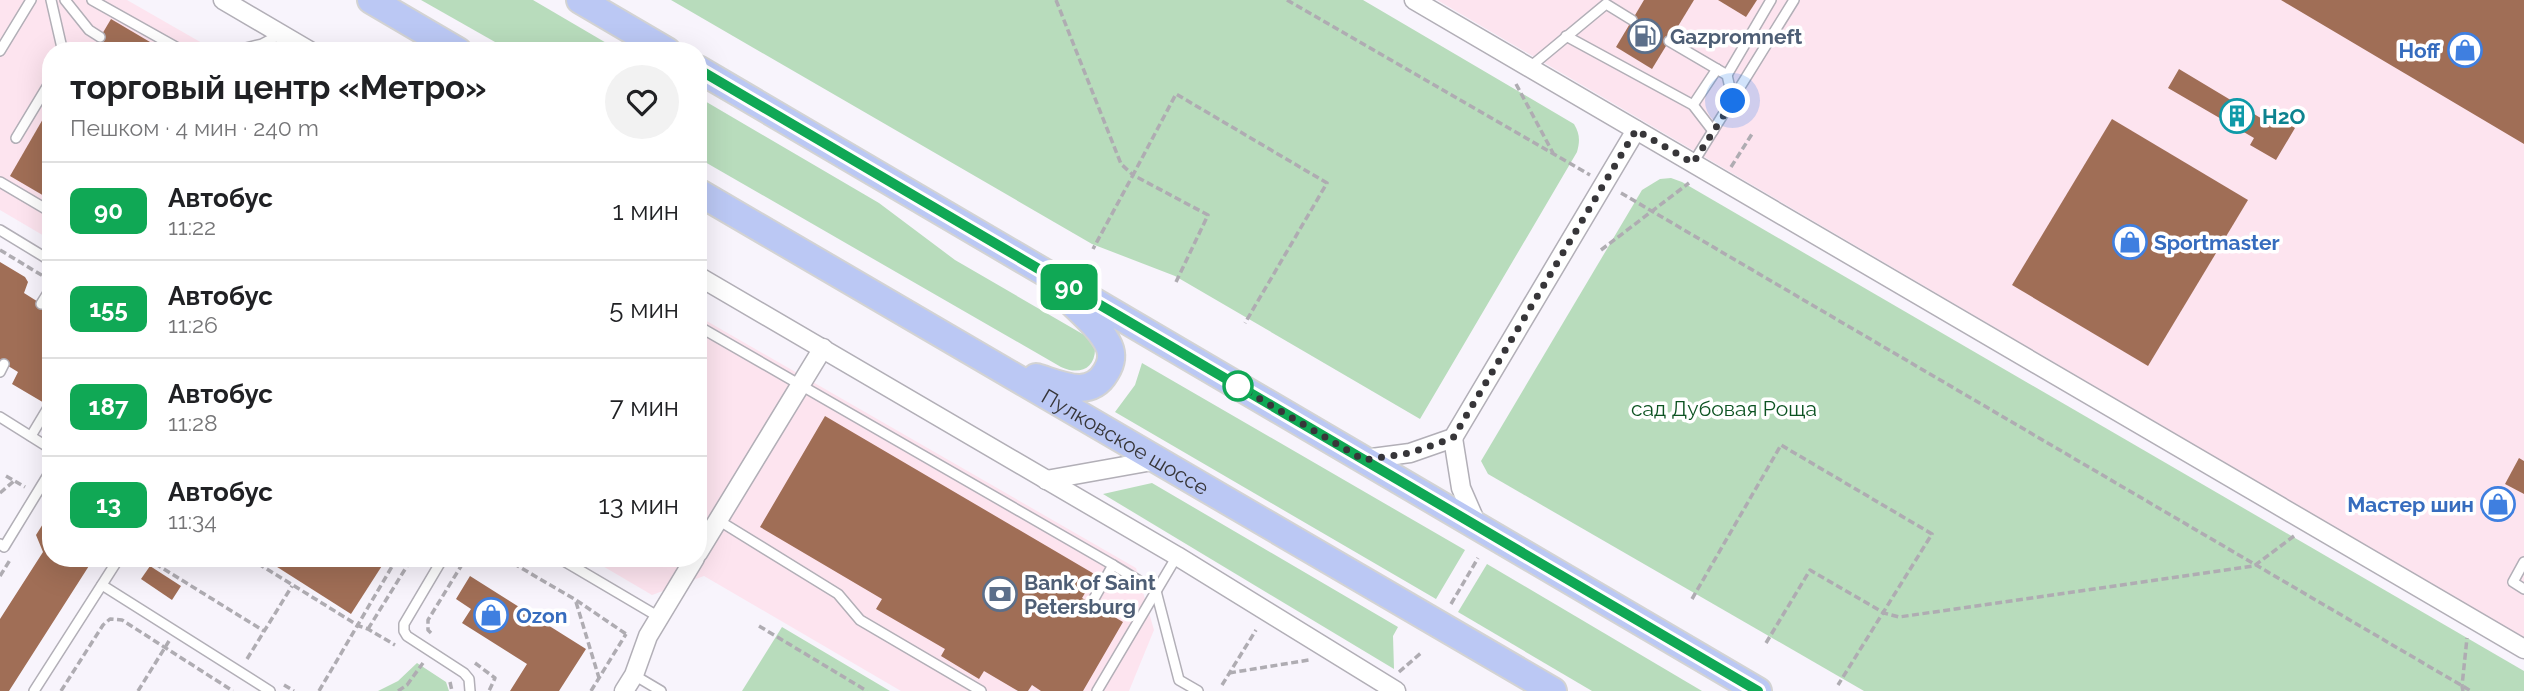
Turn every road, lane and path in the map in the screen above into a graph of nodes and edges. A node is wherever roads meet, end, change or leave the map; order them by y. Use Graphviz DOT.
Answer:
graph roads {
  1 [pos="31,0"];
  2 [pos="51,0"];
  3 [pos="65,0"];
  4 [pos="92,0"];
  5 [pos="223,0"];
  6 [pos="371,0"];
  7 [pos="580,0"];
  8 [pos="1056,0"];
  9 [pos="1287,0"];
  10 [pos="1414,0"];
  11 [pos="1771,0"];
  12 [pos="1794,0"];
  13 [pos="1607,2"];
  14 [pos="1632,20"];
  15 [pos="281,34"];
  16 [pos="1566,36"];
  17 [pos="100,37"];
  18 [pos="1669,41"];
  19 [pos="61,42"];
  20 [pos="167,42"];
  21 [pos="266,42"];
  22 [pos="295,42"];
  23 [pos="442,42"];
  24 [pos="652,42"];
  25 [pos="0,51"];
  26 [pos="1530,67"];
  27 [pos="1717,69"];
  28 [pos="707,74"];
  29 [pos="1727,75"];
  30 [pos="1516,84"];
  31 [pos="42,95"];
  32 [pos="1733,101"];
  33 [pos="1693,105"];
  34 [pos="1636,130"];
  35 [pos="1713,131"];
  36 [pos="16,138"];
  37 [pos="1556,156"];
  38 [pos="1693,163"];
  39 [pos="1576,168"];
  40 [pos="1133,175"];
  41 [pos="0,182"];
  42 [pos="1690,182"];
  43 [pos="707,196"];
  44 [pos="1632,199"];
  45 [pos="42,207"];
  46 [pos="1651,210"];
  47 [pos="0,230"];
  48 [pos="1093,249"];
  49 [pos="0,250"];
  50 [pos="1601,250"];
  51 [pos="42,256"];
  52 [pos="1044,272"];
  53 [pos="42,276"];
  54 [pos="707,280"];
  55 [pos="1176,282"];
  56 [pos="1245,323"];
  57 [pos="707,331"];
  58 [pos="823,348"];
  59 [pos="1004,370"];
  60 [pos="800,385"];
  61 [pos="0,417"];
  62 [pos="42,419"];
  63 [pos="31,436"];
  64 [pos="1453,438"];
  65 [pos="42,443"];
  66 [pos="1158,460"];
  67 [pos="1364,460"];
  68 [pos="1046,480"];
  69 [pos="13,481"];
  70 [pos="42,484"];
  71 [pos="0,493"];
  72 [pos="718,520"];
  73 [pos="1478,527"];
  74 [pos="707,538"];
  75 [pos="2291,538"];
  76 [pos="1,548"];
  77 [pos="1177,556"];
  78 [pos="1478,558"];
  79 [pos="10,560"];
  80 [pos="2524,562"];
  81 [pos="1113,565"];
  82 [pos="2254,566"];
  83 [pos="113,567"];
  84 [pos="161,567"];
  85 [pos="264,567"];
  86 [pos="392,567"];
  87 [pos="406,567"];
  88 [pos="438,567"];
  89 [pos="460,567"];
  90 [pos="519,567"];
  91 [pos="574,567"];
  92 [pos="690,567"];
  93 [pos="0,576"];
  94 [pos="102,585"];
  95 [pos="292,585"];
  96 [pos="2524,589"];
  97 [pos="1156,591"];
  98 [pos="1692,599"];
  99 [pos="576,600"];
  100 [pos="1091,604"];
  101 [pos="1449,607"];
  102 [pos="1884,613"];
  103 [pos="659,617"];
  104 [pos="359,626"];
  105 [pos="759,626"];
  106 [pos="368,629"];
  107 [pos="1256,629"];
  108 [pos="264,631"];
  109 [pos="626,634"];
  110 [pos="434,637"];
  111 [pos="2467,642"];
  112 [pos="1766,643"];
  113 [pos="646,644"];
  114 [pos="165,648"];
  115 [pos="401,649"];
  116 [pos="2524,649"];
  117 [pos="467,658"];
  118 [pos="1308,660"];
  119 [pos="256,667"];
  120 [pos="431,668"];
  121 [pos="1229,673"];
  122 [pos="634,675"];
  123 [pos="448,678"];
  124 [pos="599,678"];
  125 [pos="275,679"];
  126 [pos="1222,685"];
  127 [pos="1839,685"];
  128 [pos="2462,688"];
  129 [pos="322,690"];
  130 [pos="34,691"];
  131 [pos="61,691"];
  132 [pos="138,691"];
  133 [pos="233,691"];
  134 [pos="270,691"];
  135 [pos="294,691"];
  136 [pos="398,691"];
  137 [pos="452,691"];
  138 [pos="470,691"];
  139 [pos="489,691"];
  140 [pos="591,691"];
  141 [pos="624,691"];
  142 [pos="661,691"];
  143 [pos="867,691"];
  144 [pos="981,691"];
  145 [pos="1097,691"];
  146 [pos="1198,691"];
  147 [pos="1396,691"];
  148 [pos="1553,691"];
  149 [pos="1758,691"];
  150 [pos="2471,691"];
  1 -- 25 [label="lane"];
  2 -- 19 [label="lane"];
  3 -- 17 [label="lane"];
  4 -- 20 [label="lane"];
  5 -- 15 [label="street"];
  6 -- 23 [label="main road"];
  7 -- 24 [label="main road"];
  8 -- 40 [label="path"];
  9 -- 37 [label="path"];
  10 -- 26 [label="street"];
  11 -- 29 [label="lane"];
  12 -- 32 [label="lane"];
  13 -- 14 [label="lane"];
  13 -- 16 [label="lane"];
  15 -- 21 [label="lane"];
  15 -- 22 [label="street"];
  16 -- 26 [label="lane"];
  16 -- 33 [label="lane"];
  18 -- 27 [label="lane"];
  26 -- 34 [label="street"];
  27 -- 29 [label="lane"];
  27 -- 33 [label="lane"];
  28 -- 52 [label="main road"];
  29 -- 32 [label="lane"];
  30 -- 37 [label="path"];
  31 -- 36 [label="lane"];
  32 -- 35 [label="lane"];
  33 -- 35 [label="lane"];
  34 -- 38 [label="street"];
  34 -- 64 [label="street"];
  35 -- 38 [label="lane"];
  37 -- 39 [label="path"];
  38 -- 116 [label="street"];
  40 -- 48 [label="path"];
  40 -- 55 [label="path"];
  40 -- 56 [label="path"];
  41 -- 45 [label="lane"];
  42 -- 46 [label="path"];
  43 -- 59 [label="main road, Пулковское шоссе"];
  44 -- 46 [label="path"];
  46 -- 50 [label="path"];
  46 -- 82 [label="path"];
  47 -- 51 [label="lane"];
  49 -- 53 [label="path"];
  52 -- 59 [label="main road"];
  52 -- 67 [label="main road"];
  54 -- 58 [label="street"];
  57 -- 60 [label="lane"];
  58 -- 60 [label="street"];
  58 -- 68 [label="street"];
  59 -- 66 [label="main road, Пулковское шоссе"];
  60 -- 72 [label="street"];
  60 -- 81 [label="lane"];
  61 -- 63 [label="lane"];
  62 -- 63 [label="lane"];
  63 -- 65 [label="lane"];
  64 -- 67 [label="street"];
  64 -- 73 [label="street"];
  66 -- 68 [label="street"];
  66 -- 148 [label="main road, Пулковское шоссе"];
  67 -- 73 [label="main road"];
  68 -- 77 [label="street"];
  69 -- 71 [label="path"];
  70 -- 76 [label="lane"];
  72 -- 74 [label="street"];
  72 -- 144 [label="lane"];
  73 -- 149 [label="main road"];
  75 -- 82 [label="path"];
  77 -- 97 [label="lane"];
  77 -- 147 [label="street"];
  78 -- 101 [label="path"];
  79 -- 93 [label="path"];
  80 -- 96 [label="lane"];
  81 -- 97 [label="lane"];
  81 -- 100 [label="lane"];
  82 -- 102 [label="path"];
  82 -- 128 [label="path"];
  83 -- 94 [label="lane"];
  84 -- 108 [label="path"];
  85 -- 95 [label="path"];
  86 -- 104 [label="path"];
  87 -- 106 [label="path"];
  88 -- 138 [label="lane"];
  89 -- 110 [label="path"];
  90 -- 99 [label="path"];
  91 -- 103 [label="lane"];
  92 -- 103 [label="street"];
  94 -- 130 [label="lane"];
  94 -- 134 [label="lane"];
  95 -- 104 [label="path"];
  95 -- 108 [label="path"];
  97 -- 145 [label="lane"];
  97 -- 146 [label="lane"];
  98 -- 102 [label="path"];
  99 -- 109 [label="path"];
  99 -- 124 [label="path"];
  102 -- 112 [label="path"];
  102 -- 127 [label="path"];
  103 -- 113 [label="street"];
  104 -- 106 [label="path"];
  104 -- 129 [label="path"];
  105 -- 143 [label="path"];
  106 -- 115 [label="path"];
  107 -- 121 [label="path"];
  108 -- 119 [label="path"];
  109 -- 113 [label="path"];
  109 -- 124 [label="path"];
  111 -- 128 [label="path"];
  113 -- 122 [label="street"];
  114 -- 131 [label="path"];
  114 -- 132 [label="path"];
  114 -- 133 [label="path"];
  117 -- 139 [label="path"];
  118 -- 121 [label="path"];
  120 -- 136 [label="path"];
  121 -- 126 [label="path"];
  122 -- 141 [label="street"];
  122 -- 142 [label="lane"];
  123 -- 137 [label="path"];
  124 -- 140 [label="path"];
  125 -- 135 [label="path"];
  128 -- 150 [label="path"];
}
